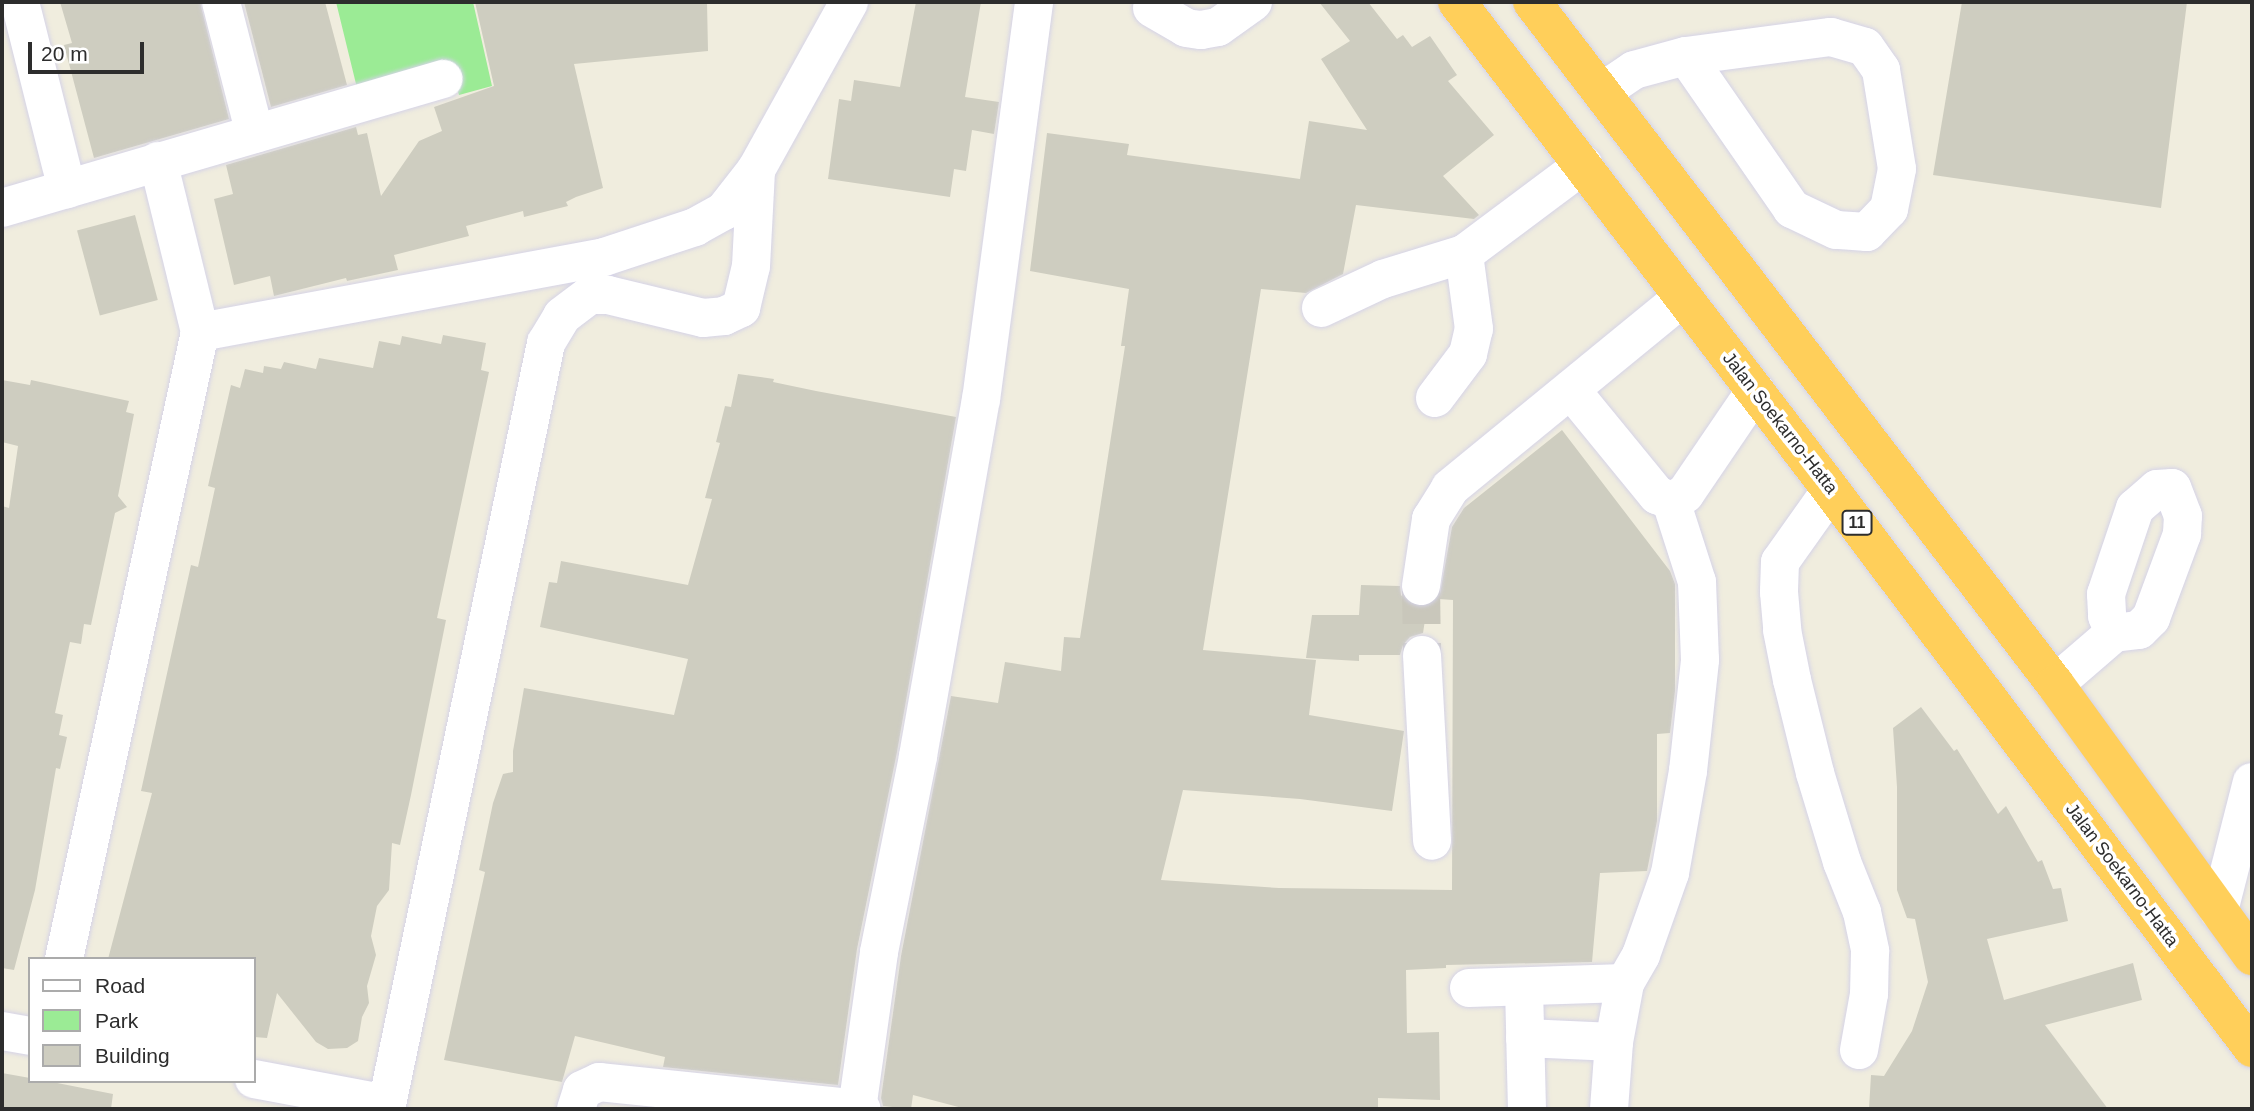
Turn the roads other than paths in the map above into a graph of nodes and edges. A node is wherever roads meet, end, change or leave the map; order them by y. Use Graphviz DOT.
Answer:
graph roads {
  1 [pos="20,2"];
  2 [pos="220,2"];
  3 [pos="849,2"];
  4 [pos="1034,2"];
  5 [pos="1253,2"];
  6 [pos="1457,2"];
  7 [pos="1532,2"];
  8 [pos="1152,8"];
  9 [pos="1686,56"];
  10 [pos="444,79"];
  11 [pos="1603,91"];
  12 [pos="256,134"];
  13 [pos="158,161"];
  14 [pos="1583,165"];
  15 [pos="756,170"];
  16 [pos="67,189"];
  17 [pos="2,208"];
  18 [pos="1464,254"];
  19 [pos="1683,297"];
  20 [pos="1321,308"];
  21 [pos="200,332"];
  22 [pos="1571,390"];
  23 [pos="1755,391"];
  24 [pos="1435,398"];
  25 [pos="1847,410"];
  26 [pos="1800,448"];
  27 [pos="1831,490"];
  28 [pos="1671,500"];
  29 [pos="1421,586"];
  30 [pos="2114,633"];
  31 [pos="1422,655"];
  32 [pos="2055,684"];
  33 [pos="2252,782"];
  34 [pos="1432,842"];
  35 [pos="2219,911"];
  36 [pos="2252,956"];
  37 [pos="64,957"];
  38 [pos="1625,983"];
  39 [pos="1524,987"];
  40 [pos="1469,988"];
  41 [pos="2,1031"];
  42 [pos="28,1036"];
  43 [pos="1525,1038"];
  44 [pos="1614,1042"];
  45 [pos="2252,1048"];
  46 [pos="1859,1050"];
  47 [pos="256,1079"];
  48 [pos="387,1107"];
  49 [pos="576,1109"];
  50 [pos="860,1109"];
  51 [pos="1527,1109"];
  52 [pos="1609,1109"];
  1 -- 16 [label="street"];
  2 -- 12 [label="street"];
  3 -- 15 [label="street"];
  4 -- 50 [label="street"];
  5 -- 8 [label="street"];
  6 -- 14 [label="highway, Jalan Soekarno-Hatta / 11"];
  7 -- 11 [label="highway"];
  9 -- 9 [label="street"];
  9 -- 11 [label="street"];
  10 -- 12 [label="street"];
  11 -- 25 [label="highway"];
  12 -- 13 [label="street"];
  13 -- 16 [label="street"];
  13 -- 21 [label="street"];
  14 -- 18 [label="street"];
  14 -- 19 [label="highway, Jalan Soekarno-Hatta / 11"];
  15 -- 21 [label="street"];
  15 -- 48 [label="street"];
  16 -- 17 [label="street"];
  18 -- 20 [label="street"];
  18 -- 24 [label="street"];
  19 -- 22 [label="street"];
  19 -- 23 [label="highway, Jalan Soekarno-Hatta / 11"];
  21 -- 37 [label="street"];
  22 -- 28 [label="street"];
  22 -- 29 [label="street"];
  23 -- 26 [label="highway, Jalan Soekarno-Hatta / 11"];
  23 -- 28 [label="street"];
  25 -- 26 [label="highway"];
  25 -- 32 [label="highway"];
  26 -- 27 [label="highway, Jalan Soekarno-Hatta / 11"];
  27 -- 45 [label="highway, Jalan Soekarno-Hatta / 11"];
  27 -- 46 [label="street"];
  28 -- 38 [label="street"];
  30 -- 32 [label="street"];
  31 -- 34 [label="street"];
  32 -- 35 [label="highway"];
  33 -- 35 [label="street"];
  35 -- 36 [label="highway"];
  38 -- 39 [label="street"];
  38 -- 44 [label="street"];
  39 -- 40 [label="street"];
  39 -- 43 [label="street"];
  41 -- 42 [label="street"];
  43 -- 44 [label="street"];
  43 -- 51 [label="street"];
  44 -- 52 [label="street"];
  47 -- 48 [label="street"];
  49 -- 50 [label="street"];
}
